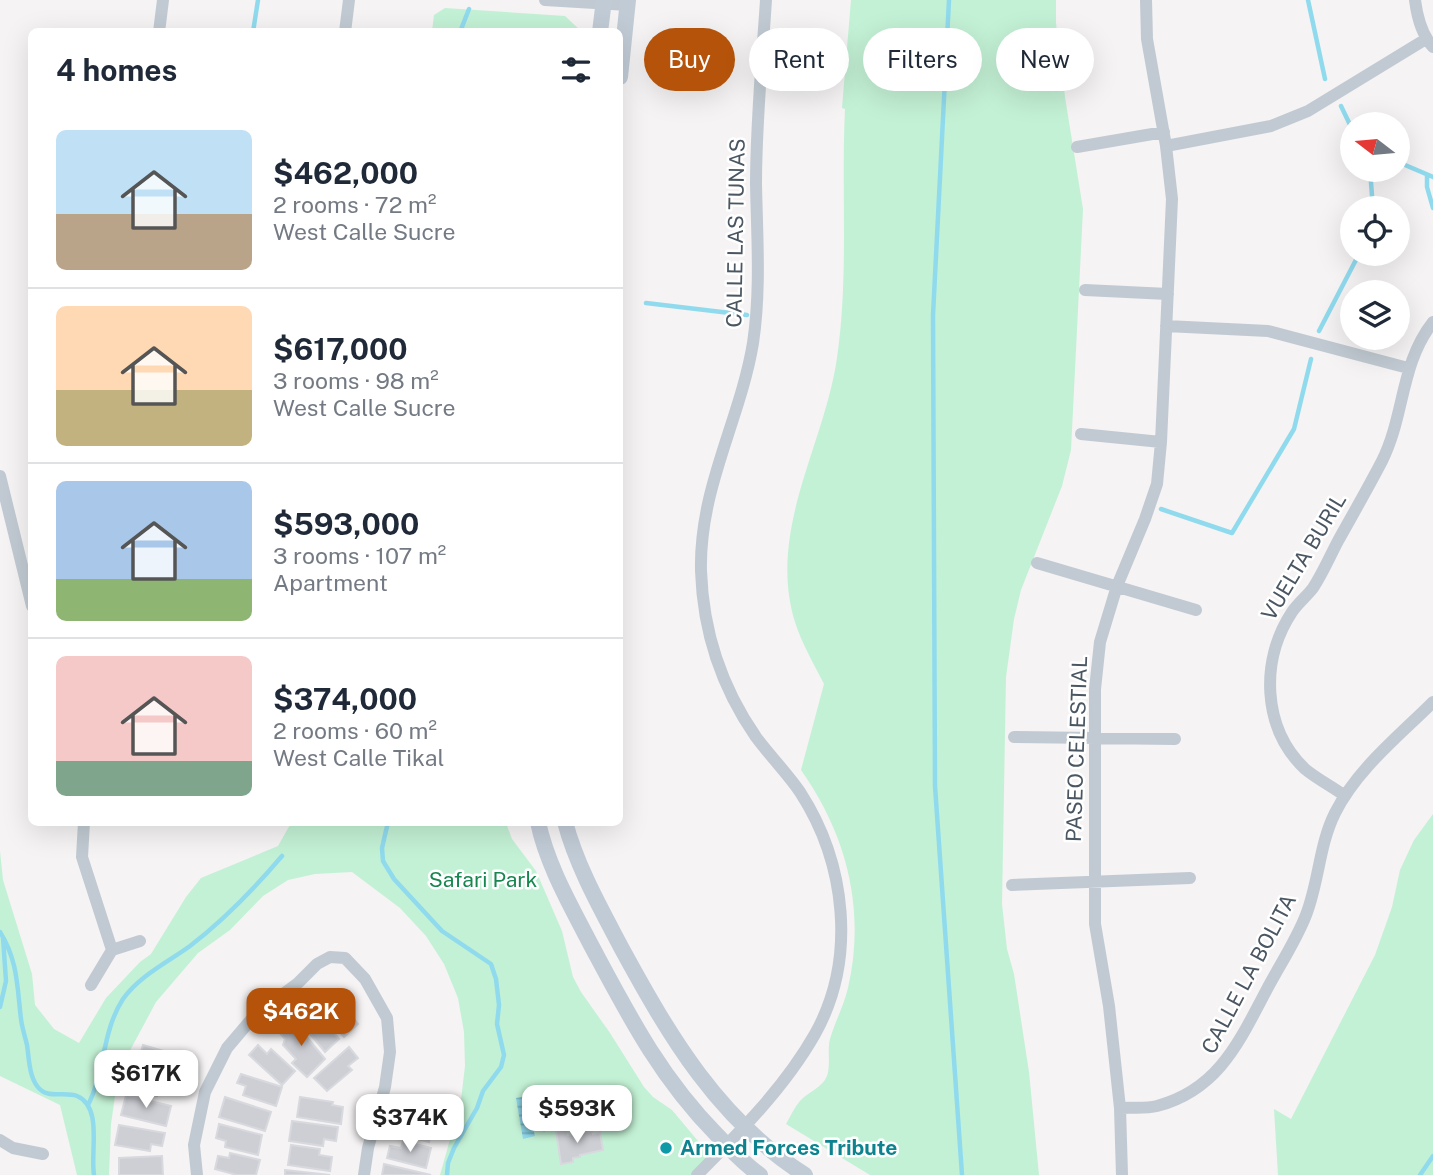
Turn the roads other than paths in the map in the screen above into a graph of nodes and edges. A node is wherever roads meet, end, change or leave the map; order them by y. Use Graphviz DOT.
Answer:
graph roads {
  1 [pos="163,0"];
  2 [pos="349,0"];
  3 [pos="545,0"];
  4 [pos="766,0"];
  5 [pos="1146,0"];
  6 [pos="1415,0"];
  7 [pos="604,2"];
  8 [pos="628,2"];
  9 [pos="160,28"];
  10 [pos="346,28"];
  11 [pos="601,28"];
  12 [pos="1430,43"];
  13 [pos="623,49"];
  14 [pos="1164,132"];
  15 [pos="1166,146"];
  16 [pos="1077,147"];
  17 [pos="1085,290"];
  18 [pos="1168,294"];
  19 [pos="1433,322"];
  20 [pos="1166,326"];
  21 [pos="1408,368"];
  22 [pos="1081,434"];
  23 [pos="1161,442"];
  24 [pos="0,476"];
  25 [pos="1037,563"];
  26 [pos="1117,586"];
  27 [pos="28,590"];
  28 [pos="1196,610"];
  29 [pos="1433,702"];
  30 [pos="1014,737"];
  31 [pos="1094,738"];
  32 [pos="1175,739"];
  33 [pos="1345,796"];
  34 [pos="84,826"];
  35 [pos="539,826"];
  36 [pos="567,826"];
  37 [pos="1190,878"];
  38 [pos="1094,884"];
  39 [pos="1012,885"];
  40 [pos="140,941"];
  41 [pos="112,950"];
  42 [pos="91,985"];
  43 [pos="1120,1108"];
  44 [pos="745,1127"];
  45 [pos="0,1140"];
  46 [pos="727,1146"];
  47 [pos="43,1154"];
  48 [pos="197,1175"];
  49 [pos="364,1175"];
  50 [pos="697,1175"];
  51 [pos="760,1175"];
  52 [pos="805,1175"];
  53 [pos="1122,1175"];
  1 -- 9 [label="street"];
  2 -- 10 [label="street"];
  3 -- 7 [label="street"];
  4 -- 44 [label="street, CALLE LAS TUNAS"];
  5 -- 14 [label="street, PASEO CELESTIAL"];
  6 -- 12 [label="street"];
  7 -- 8 [label="street"];
  7 -- 11 [label="street"];
  8 -- 13 [label="street"];
  12 -- 15 [label="street"];
  14 -- 15 [label="street, PASEO CELESTIAL"];
  14 -- 16 [label="street"];
  15 -- 18 [label="street, PASEO CELESTIAL"];
  17 -- 18 [label="street"];
  18 -- 20 [label="street, PASEO CELESTIAL"];
  19 -- 21 [label="street, VUELTA BURIL"];
  20 -- 21 [label="street"];
  20 -- 23 [label="street, PASEO CELESTIAL"];
  21 -- 33 [label="street, VUELTA BURIL"];
  22 -- 23 [label="street"];
  23 -- 26 [label="street, PASEO CELESTIAL"];
  24 -- 27 [label="street"];
  25 -- 26 [label="street"];
  26 -- 28 [label="street"];
  26 -- 31 [label="street, PASEO CELESTIAL"];
  29 -- 33 [label="street, CALLE LA BOLITA"];
  30 -- 31 [label="street"];
  31 -- 32 [label="street"];
  31 -- 38 [label="street, PASEO CELESTIAL"];
  33 -- 43 [label="street, CALLE LA BOLITA"];
  34 -- 41 [label="street"];
  35 -- 46 [label="street"];
  36 -- 44 [label="street"];
  37 -- 38 [label="street"];
  38 -- 39 [label="street"];
  38 -- 43 [label="street, PASEO CELESTIAL"];
  40 -- 41 [label="street"];
  41 -- 42 [label="street"];
  43 -- 53 [label="street, PASEO CELESTIAL"];
  44 -- 46 [label="street, CALLE LAS TUNAS"];
  44 -- 52 [label="street"];
  45 -- 47 [label="street"];
  46 -- 50 [label="street, CALLE LAS TUNAS"];
  46 -- 51 [label="street"];
  48 -- 49 [label="street"];
}
